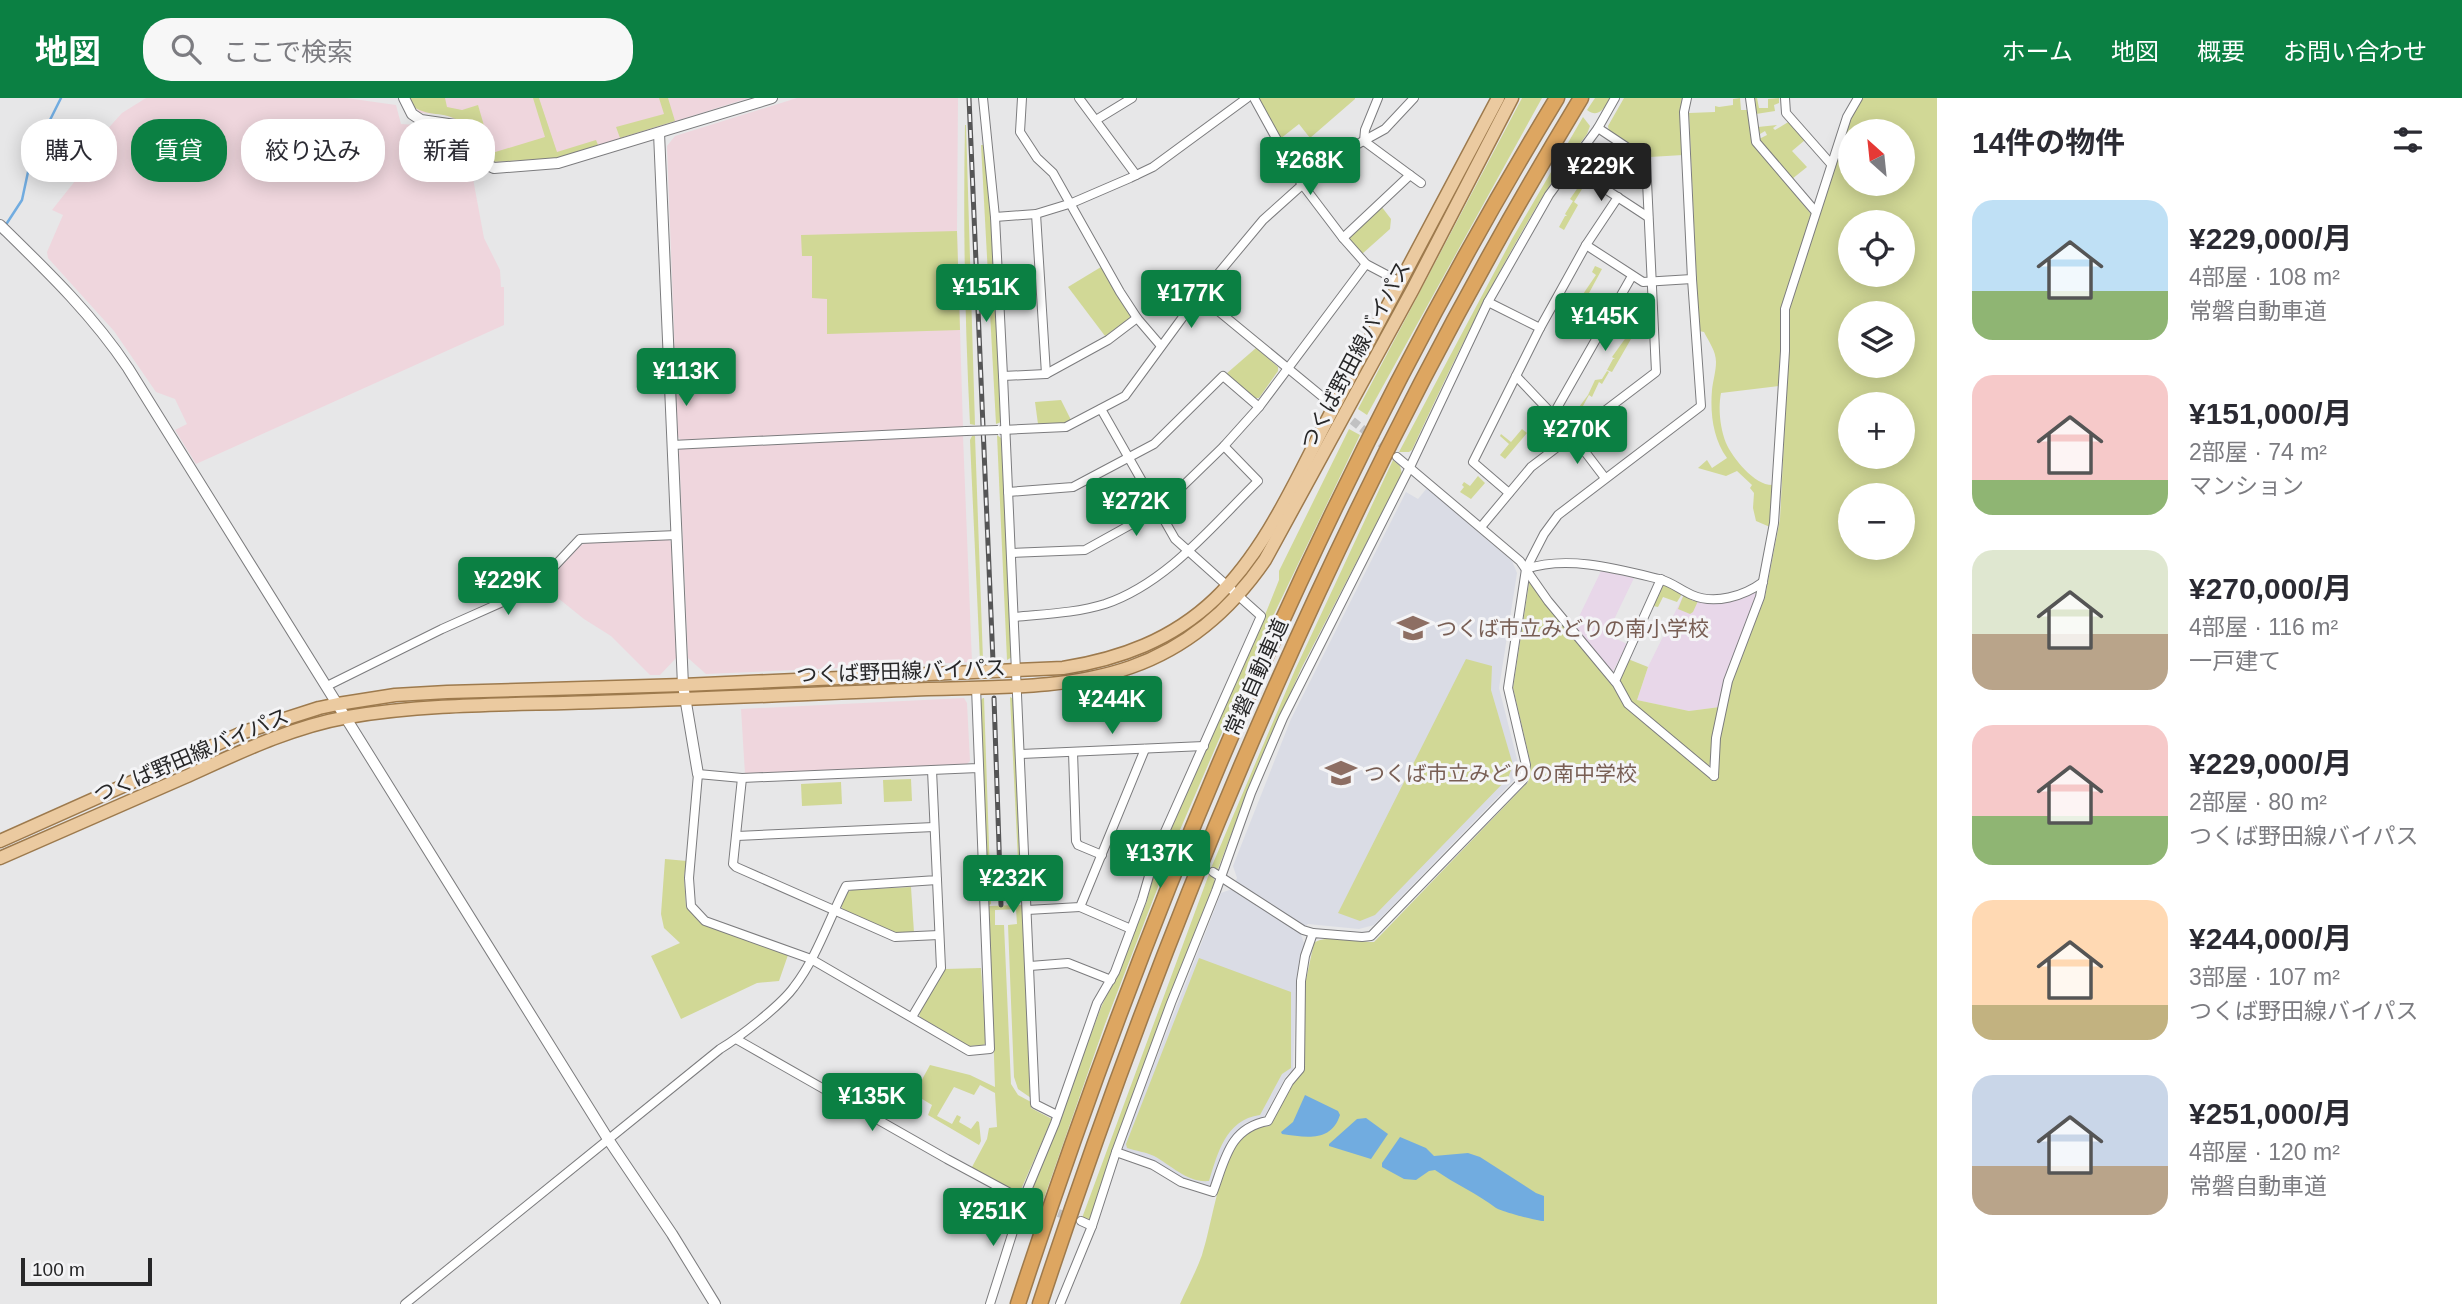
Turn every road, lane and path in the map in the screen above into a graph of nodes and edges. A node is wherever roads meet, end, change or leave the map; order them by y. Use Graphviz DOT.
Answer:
graph roads {
  1 [pos="404,98"];
  2 [pos="772,98"];
  3 [pos="983,98"];
  4 [pos="1022,98"];
  5 [pos="1079,98"];
  6 [pos="1132,98"];
  7 [pos="1247,98"];
  8 [pos="1254,98"];
  9 [pos="1378,98"];
  10 [pos="1415,98"];
  11 [pos="1498,98"];
  12 [pos="1512,98"];
  13 [pos="1557,98"];
  14 [pos="1581,98"];
  15 [pos="1615,98"];
  16 [pos="1687,98"];
  17 [pos="1750,98"];
  18 [pos="1785,98"];
  19 [pos="1857,98"];
  20 [pos="1096,120"];
  21 [pos="1598,128"];
  22 [pos="659,133"];
  23 [pos="1364,141"];
  24 [pos="1831,164"];
  25 [pos="1570,166"];
  26 [pos="1136,175"];
  27 [pos="1410,175"];
  28 [pos="1421,183"];
  29 [pos="1302,185"];
  30 [pos="1618,197"];
  31 [pos="1072,203"];
  32 [pos="1815,211"];
  33 [pos="1036,214"];
  34 [pos="995,217"];
  35 [pos="1648,217"];
  36 [pos="0,225"];
  37 [pos="1343,238"];
  38 [pos="1586,245"];
  39 [pos="1366,264"];
  40 [pos="1632,276"];
  41 [pos="1692,279"];
  42 [pos="1400,281"];
  43 [pos="1652,282"];
  44 [pos="1413,289"];
  45 [pos="1200,296"];
  46 [pos="1488,302"];
  47 [pos="1137,318"];
  48 [pos="1539,328"];
  49 [pos="1161,346"];
  50 [pos="1286,368"];
  51 [pos="1046,374"];
  52 [pos="1003,376"];
  53 [pos="1516,376"];
  54 [pos="1324,398"];
  55 [pos="1259,407"];
  56 [pos="1101,408"];
  57 [pos="1553,415"];
  58 [pos="1002,430"];
  59 [pos="1573,436"];
  60 [pos="672,444"];
  61 [pos="1224,446"];
  62 [pos="1130,457"];
  63 [pos="1397,457"];
  64 [pos="1410,467"];
  65 [pos="1605,478"];
  66 [pos="1008,492"];
  67 [pos="1509,493"];
  68 [pos="1159,509"];
  69 [pos="1481,527"];
  70 [pos="677,534"];
  71 [pos="1188,550"];
  72 [pos="1011,553"];
  73 [pos="1526,569"];
  74 [pos="1661,579"];
  75 [pos="1763,582"];
  76 [pos="1228,585"];
  77 [pos="1239,595"];
  78 [pos="1015,617"];
  79 [pos="1017,671"];
  80 [pos="1615,681"];
  81 [pos="683,685"];
  82 [pos="1018,685"];
  83 [pos="327,686"];
  84 [pos="976,687"];
  85 [pos="685,700"];
  86 [pos="338,704"];
  87 [pos="347,718"];
  88 [pos="1204,746"];
  89 [pos="1145,749"];
  90 [pos="1073,752"];
  91 [pos="1021,754"];
  92 [pos="978,768"];
  93 [pos="932,769"];
  94 [pos="698,774"];
  95 [pos="742,778"];
  96 [pos="934,827"];
  97 [pos="737,836"];
  98 [pos="0,841"];
  99 [pos="1102,855"];
  100 [pos="1154,856"];
  101 [pos="0,858"];
  102 [pos="1168,859"];
  103 [pos="1213,872"];
  104 [pos="1221,877"];
  105 [pos="937,880"];
  106 [pos="1080,907"];
  107 [pos="834,910"];
  108 [pos="1027,910"];
  109 [pos="1131,929"];
  110 [pos="1313,933"];
  111 [pos="939,935"];
  112 [pos="811,959"];
  113 [pos="1030,966"];
  114 [pos="1111,980"];
  115 [pos="912,1017"];
  116 [pos="736,1039"];
  117 [pos="1056,1115"];
  118 [pos="608,1139"];
  119 [pos="1116,1152"];
  120 [pos="1023,1200"];
  121 [pos="1037,1206"];
  122 [pos="1081,1222"];
  123 [pos="1092,1226"];
  124 [pos="405,1304"];
  125 [pos="715,1304"];
  126 [pos="990,1304"];
  127 [pos="1018,1304"];
  128 [pos="1040,1304"];
  129 [pos="1060,1304"];
  1 -- 22 [label="street"];
  2 -- 22 [label="street"];
  3 -- 34 [label="street"];
  4 -- 31 [label="street"];
  5 -- 20 [label="street"];
  6 -- 20 [label="street"];
  7 -- 26 [label="street"];
  8 -- 29 [label="street"];
  9 -- 23 [label="street"];
  10 -- 23 [label="street"];
  11 -- 42 [label="main road, つくば野田線バイパス"];
  12 -- 44 [label="main road, つくば野田線バイパス"];
  13 -- 127 [label="highway, 常磐自動車道"];
  14 -- 128 [label="highway, 常磐自動車道"];
  15 -- 21 [label="street"];
  16 -- 41 [label="street"];
  17 -- 32 [label="street"];
  18 -- 24 [label="street"];
  19 -- 24 [label="street"];
  20 -- 26 [label="street"];
  21 -- 25 [label="street"];
  21 -- 35 [label="street"];
  22 -- 60 [label="street"];
  23 -- 27 [label="street"];
  23 -- 29 [label="street"];
  24 -- 32 [label="street"];
  25 -- 30 [label="street"];
  25 -- 46 [label="street"];
  26 -- 31 [label="street"];
  27 -- 28 [label="street"];
  27 -- 37 [label="street"];
  29 -- 37 [label="street"];
  29 -- 45 [label="street"];
  30 -- 35 [label="street"];
  30 -- 38 [label="street"];
  31 -- 33 [label="street"];
  31 -- 47 [label="street"];
  32 -- 75 [label="street"];
  33 -- 34 [label="street"];
  33 -- 51 [label="street"];
  34 -- 52 [label="street"];
  35 -- 43 [label="street"];
  36 -- 83 [label="street"];
  37 -- 39 [label="street"];
  38 -- 40 [label="street"];
  38 -- 48 [label="street"];
  39 -- 42 [label="street"];
  39 -- 50 [label="street"];
  40 -- 43 [label="street"];
  40 -- 57 [label="street"];
  41 -- 43 [label="street"];
  41 -- 65 [label="street"];
  42 -- 44 [label="street"];
  42 -- 76 [label="main road, つくば野田線バイパス"];
  43 -- 59 [label="street"];
  44 -- 77 [label="main road, つくば野田線バイパス"];
  45 -- 49 [label="street"];
  45 -- 50 [label="street"];
  46 -- 48 [label="street"];
  46 -- 64 [label="street"];
  47 -- 49 [label="street"];
  47 -- 51 [label="street"];
  48 -- 53 [label="street"];
  49 -- 56 [label="street"];
  50 -- 54 [label="street"];
  50 -- 55 [label="street"];
  51 -- 52 [label="street"];
  52 -- 58 [label="street"];
  53 -- 57 [label="street"];
  53 -- 67 [label="street"];
  55 -- 61 [label="street"];
  55 -- 62 [label="street"];
  56 -- 58 [label="street"];
  56 -- 62 [label="street"];
  57 -- 59 [label="street"];
  58 -- 60 [label="street, bridge"];
  58 -- 66 [label="street"];
  59 -- 65 [label="street"];
  59 -- 67 [label="street"];
  60 -- 70 [label="street"];
  61 -- 68 [label="street"];
  61 -- 71 [label="street"];
  62 -- 66 [label="street"];
  62 -- 68 [label="street"];
  63 -- 64 [label="street"];
  64 -- 69 [label="street"];
  64 -- 104 [label="street"];
  65 -- 73 [label="street"];
  66 -- 72 [label="street"];
  67 -- 69 [label="street"];
  68 -- 71 [label="street"];
  68 -- 72 [label="street"];
  69 -- 73 [label="street"];
  70 -- 81 [label="street"];
  70 -- 83 [label="street"];
  71 -- 76 [label="street"];
  71 -- 78 [label="street"];
  72 -- 78 [label="street"];
  73 -- 74 [label="street"];
  73 -- 80 [label="street"];
  73 -- 110 [label="street"];
  74 -- 75 [label="street"];
  74 -- 80 [label="street"];
  75 -- 80 [label="street"];
  76 -- 77 [label="street"];
  76 -- 79 [label="main road, つくば野田線バイパス"];
  77 -- 82 [label="main road, つくば野田線バイパス"];
  77 -- 88 [label="street"];
  78 -- 79 [label="street"];
  79 -- 81 [label="main road, つくば野田線バイパス"];
  79 -- 82 [label="street"];
  81 -- 85 [label="street"];
  81 -- 86 [label="main road, つくば野田線バイパス"];
  82 -- 84 [label="main road, つくば野田線バイパス"];
  82 -- 91 [label="street"];
  83 -- 86 [label="street"];
  84 -- 85 [label="main road, つくば野田線バイパス"];
  84 -- 92 [label="street"];
  85 -- 87 [label="main road, つくば野田線バイパス"];
  85 -- 94 [label="street"];
  86 -- 87 [label="street"];
  86 -- 98 [label="main road, つくば野田線バイパス"];
  87 -- 101 [label="main road, つくば野田線バイパス"];
  87 -- 118 [label="street"];
  88 -- 89 [label="street"];
  88 -- 100 [label="street"];
  89 -- 90 [label="street"];
  89 -- 99 [label="street"];
  90 -- 91 [label="street"];
  90 -- 99 [label="street"];
  91 -- 108 [label="street"];
  92 -- 93 [label="street"];
  92 -- 115 [label="street"];
  93 -- 95 [label="street"];
  93 -- 96 [label="street"];
  94 -- 95 [label="street"];
  94 -- 112 [label="street"];
  95 -- 97 [label="street"];
  96 -- 97 [label="street"];
  96 -- 105 [label="street"];
  97 -- 107 [label="street"];
  99 -- 106 [label="street"];
  100 -- 102 [label="street"];
  100 -- 109 [label="street"];
  103 -- 104 [label="street"];
  104 -- 110 [label="street"];
  104 -- 119 [label="street"];
  105 -- 107 [label="street"];
  105 -- 111 [label="street"];
  106 -- 108 [label="street"];
  106 -- 109 [label="street"];
  107 -- 111 [label="street"];
  107 -- 112 [label="street"];
  108 -- 113 [label="street"];
  109 -- 114 [label="street"];
  110 -- 119 [label="street"];
  111 -- 115 [label="street"];
  112 -- 115 [label="street"];
  112 -- 116 [label="street"];
  113 -- 114 [label="street"];
  113 -- 117 [label="street"];
  114 -- 117 [label="street"];
  116 -- 118 [label="street"];
  116 -- 120 [label="street"];
  117 -- 120 [label="street"];
  118 -- 124 [label="street"];
  118 -- 125 [label="street"];
  119 -- 123 [label="street"];
  120 -- 121 [label="street"];
  120 -- 126 [label="street"];
  122 -- 123 [label="street"];
  123 -- 129 [label="street"];
}
